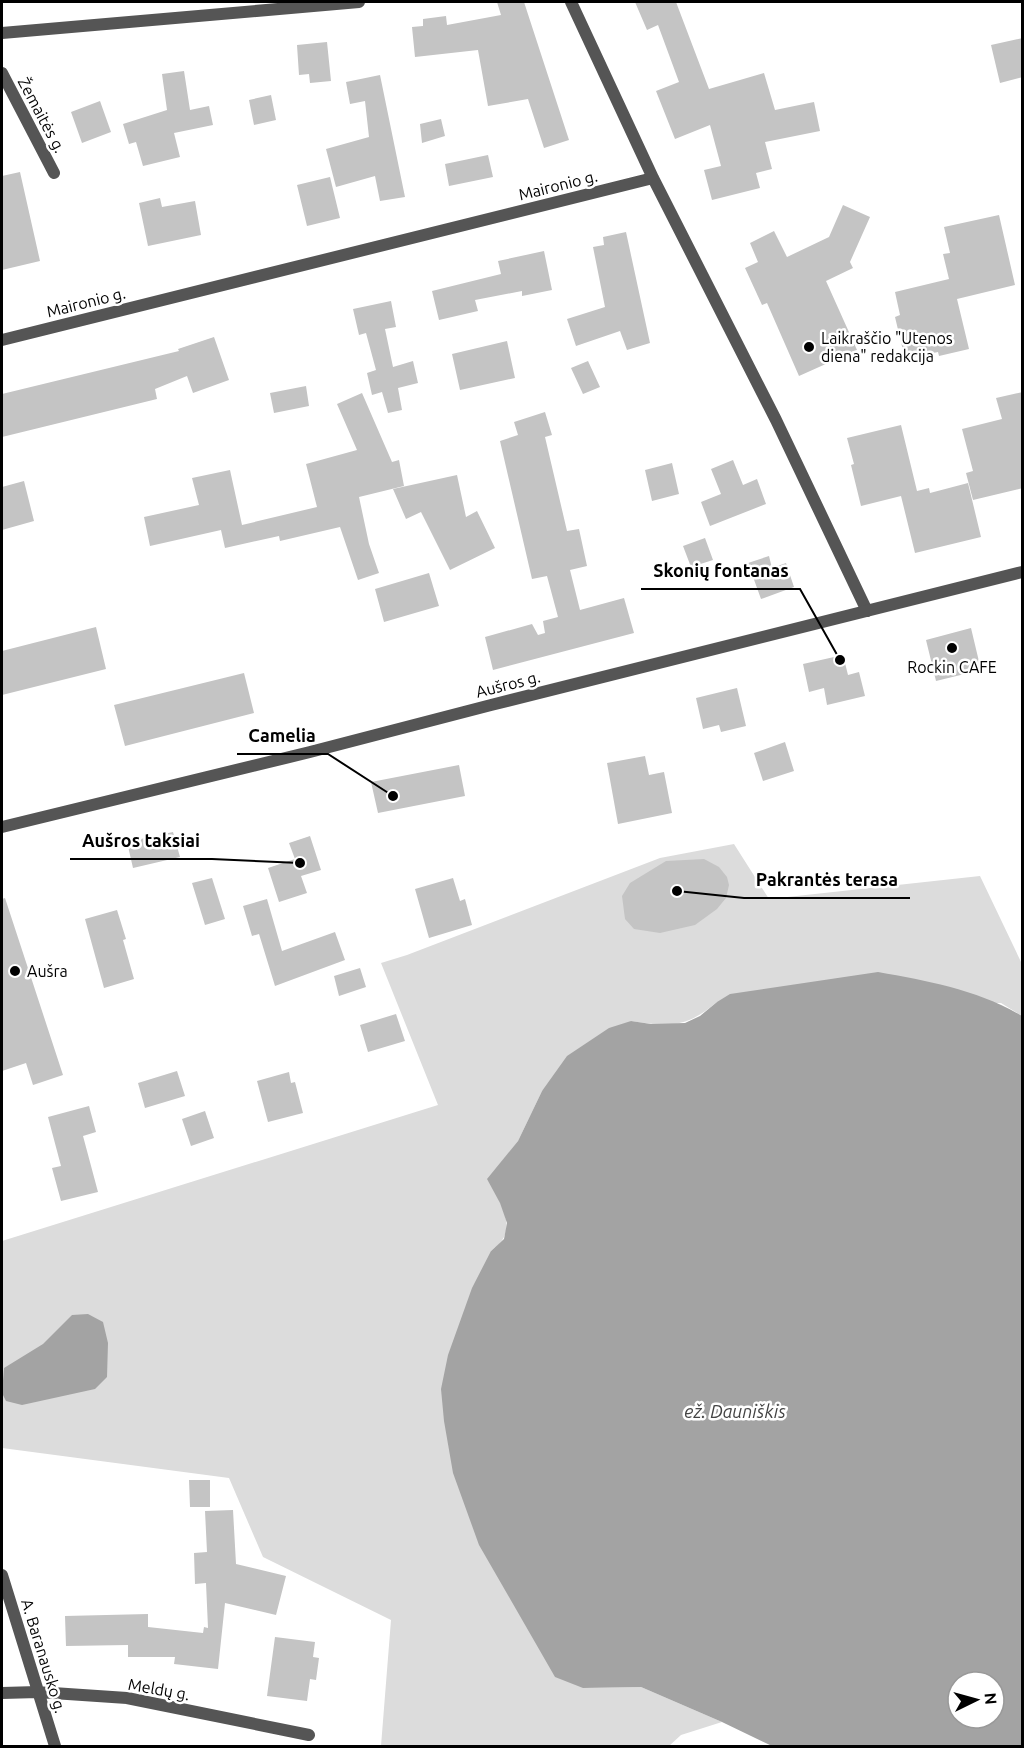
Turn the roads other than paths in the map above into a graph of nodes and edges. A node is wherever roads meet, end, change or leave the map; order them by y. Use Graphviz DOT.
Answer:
graph roads {
  1 [pos="359,2"];
  2 [pos="571,2"];
  3 [pos="2,33"];
  4 [pos="2,73"];
  5 [pos="54,173"];
  6 [pos="652,178"];
  7 [pos="2,340"];
  8 [pos="1023,572"];
  9 [pos="867,611"];
  10 [pos="2,827"];
  11 [pos="2,1575"];
  12 [pos="38,1692"];
  13 [pos="2,1693"];
  14 [pos="309,1735"];
  15 [pos="55,1746"];
  1 -- 3 [label="street"];
  2 -- 6 [label="street"];
  4 -- 5 [label="street, Žemaitės g."];
  6 -- 7 [label="street, Maironio g."];
  6 -- 9 [label="street"];
  8 -- 9 [label="street, Aušros g."];
  9 -- 10 [label="street, Aušros g."];
  11 -- 12 [label="street, A. Baranausko g."];
  12 -- 13 [label="street, Meldų g."];
  12 -- 14 [label="street, Meldų g."];
  12 -- 15 [label="street, A. Baranausko g."];
}
